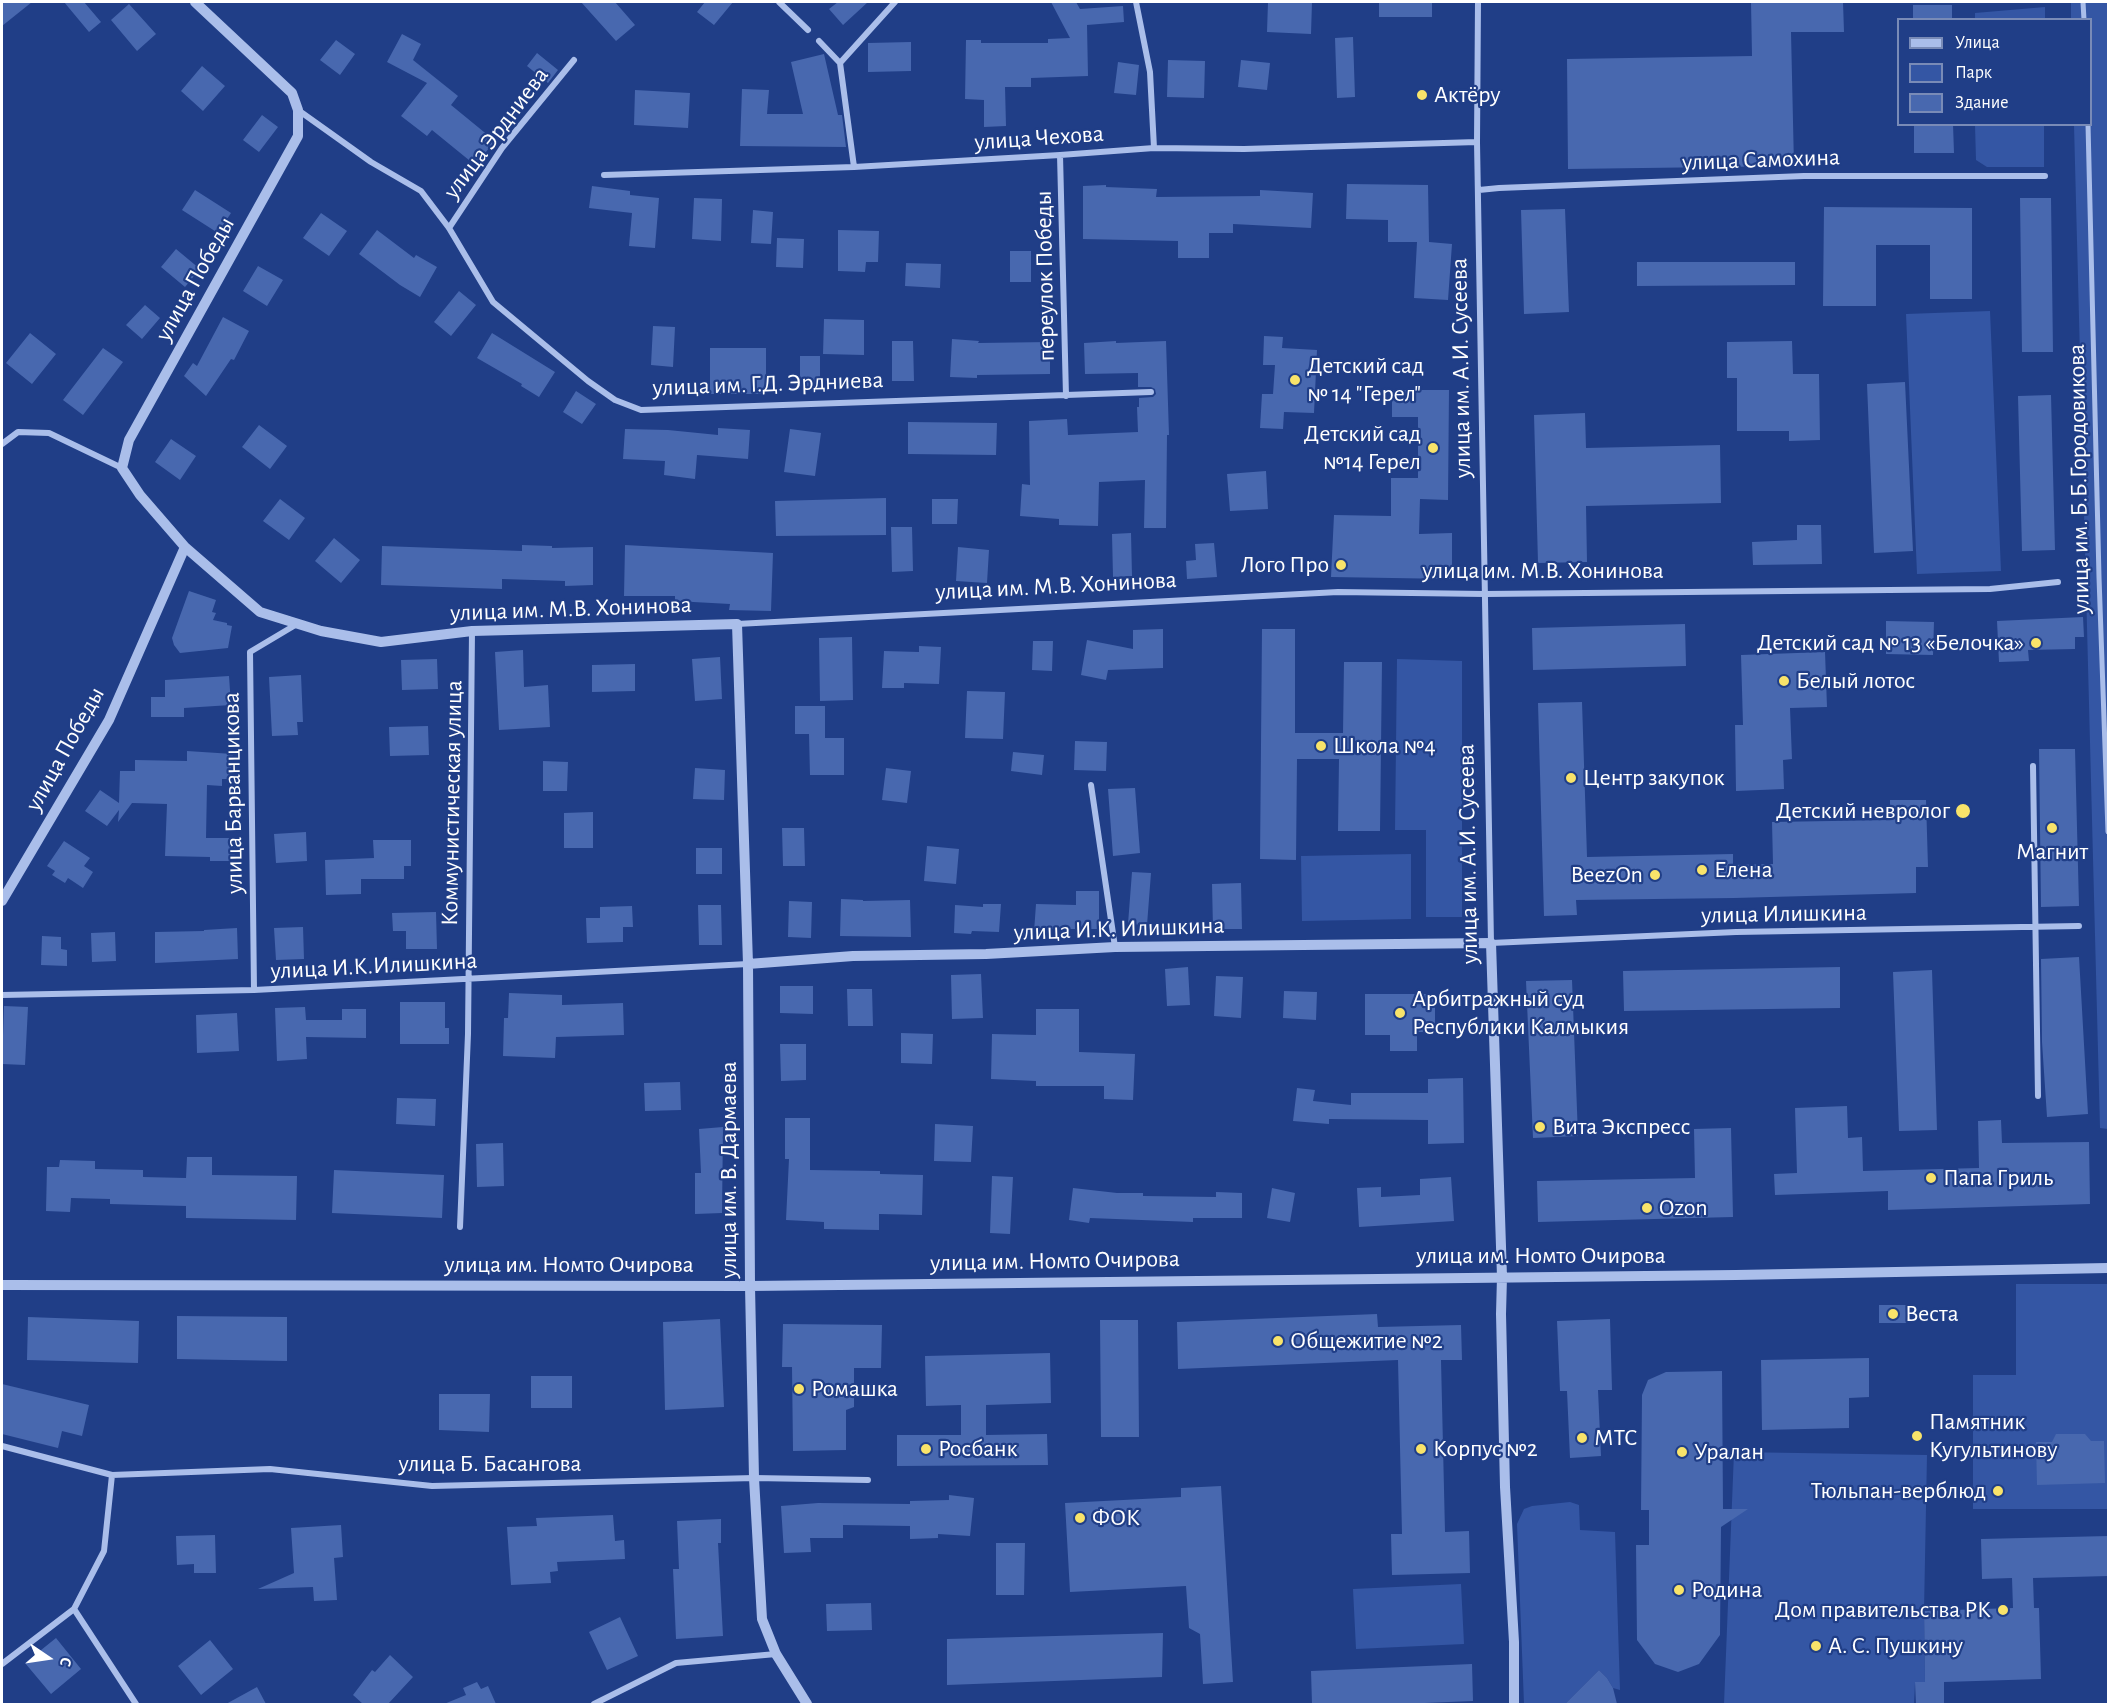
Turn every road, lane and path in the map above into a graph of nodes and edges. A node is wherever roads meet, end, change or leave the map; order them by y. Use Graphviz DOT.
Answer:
graph roads {
  1 [pos="195,2"];
  2 [pos="779,2"];
  3 [pos="895,2"];
  4 [pos="1136,2"];
  5 [pos="1478,2"];
  6 [pos="2083,2"];
  7 [pos="2084,18"];
  8 [pos="808,30"];
  9 [pos="819,41"];
  10 [pos="574,60"];
  11 [pos="840,63"];
  12 [pos="298,110"];
  13 [pos="2088,126"];
  14 [pos="1477,142"];
  15 [pos="1154,148"];
  16 [pos="1060,156"];
  17 [pos="854,167"];
  18 [pos="604,175"];
  19 [pos="2046,176"];
  20 [pos="1479,190"];
  21 [pos="449,228"];
  22 [pos="1151,392"];
  23 [pos="1066,396"];
  24 [pos="2,444"];
  25 [pos="122,468"];
  26 [pos="185,547"];
  27 [pos="2058,582"];
  28 [pos="1485,594"];
  29 [pos="298,624"];
  30 [pos="738,624"];
  31 [pos="472,631"];
  32 [pos="2033,766"];
  33 [pos="1091,786"];
  34 [pos="2109,832"];
  35 [pos="2,901"];
  36 [pos="2079,926"];
  37 [pos="2036,927"];
  38 [pos="1491,943"];
  39 [pos="1115,947"];
  40 [pos="748,964"];
  41 [pos="468,979"];
  42 [pos="254,990"];
  43 [pos="2,995"];
  44 [pos="2038,1096"];
  45 [pos="459,1227"];
  46 [pos="2109,1268"];
  47 [pos="1502,1276"];
  48 [pos="2,1285"];
  49 [pos="750,1286"];
  50 [pos="2,1446"];
  51 [pos="112,1474"];
  52 [pos="754,1478"];
  53 [pos="868,1480"];
  54 [pos="74,1609"];
  55 [pos="776,1654"];
  56 [pos="2,1664"];
  57 [pos="136,1704"];
  58 [pos="594,1704"];
  59 [pos="807,1704"];
  60 [pos="1515,1704"];
  1 -- 12 [label="street, улица им. Г.Д. Эрдниева"];
  2 -- 8 [label="street"];
  3 -- 11 [label="street"];
  4 -- 15 [label="street"];
  5 -- 14 [label="street, улица им. А.И. Сусеева"];
  6 -- 7 [label="street"];
  9 -- 11 [label="street"];
  10 -- 21 [label="street, улица Эрдниева"];
  11 -- 17 [label="street"];
  12 -- 21 [label="street, улица им. Г.Д. Эрдниева"];
  12 -- 25 [label="street, улица Победы"];
  13 -- 34 [label="street, улица им. Б.Б.Городовикова"];
  14 -- 15 [label="street, улица Чехова"];
  14 -- 20 [label="street, улица им. А.И. Сусеева"];
  15 -- 16 [label="street, улица Чехова"];
  16 -- 17 [label="street, улица Чехова"];
  16 -- 23 [label="street, переулок Победы"];
  17 -- 18 [label="street, улица Чехова"];
  19 -- 20 [label="street, улица Самохина"];
  20 -- 28 [label="street, улица им. А.И. Сусеева"];
  21 -- 23 [label="street, улица им. Г.Д. Эрдниева"];
  22 -- 23 [label="street, улица им. Г.Д. Эрдниева"];
  24 -- 25 [label="street"];
  25 -- 26 [label="street, улица им. М.В. Хонинова"];
  26 -- 29 [label="street, улица им. М.В. Хонинова"];
  26 -- 35 [label="street, улица Победы"];
  27 -- 28 [label="street, улица им. М.В. Хонинова"];
  28 -- 30 [label="street, улица им. М.В. Хонинова"];
  28 -- 38 [label="street, улица им. А.И. Сусеева"];
  29 -- 31 [label="street, улица им. М.В. Хонинова"];
  29 -- 42 [label="street, улица Барванцикова"];
  30 -- 31 [label="street, улица им. М.В. Хонинова"];
  30 -- 40 [label="street, улица им. В. Дармаева"];
  31 -- 41 [label="street, Коммунистическая улица"];
  32 -- 37 [label="street"];
  33 -- 39 [label="street"];
  36 -- 37 [label="street, улица Илишкина"];
  37 -- 38 [label="street, улица Илишкина"];
  37 -- 44 [label="street"];
  38 -- 39 [label="street, улица И.К. Илишкина"];
  38 -- 47 [label="street, улица им. А.И. Сусеева"];
  39 -- 40 [label="street, улица И.К. Илишкина"];
  40 -- 41 [label="street, улица И.К.Илишкина"];
  40 -- 49 [label="street, улица им. В. Дармаева"];
  41 -- 42 [label="street, улица И.К.Илишкина"];
  41 -- 45 [label="street, Коммунистическая улица"];
  42 -- 43 [label="street, улица И.К.Илишкина"];
  46 -- 47 [label="street, улица им. Номто Очирова"];
  47 -- 49 [label="street, улица им. Номто Очирова"];
  47 -- 60 [label="street, улица им. А.И. Сусеева"];
  48 -- 49 [label="street, улица им. Номто Очирова"];
  49 -- 52 [label="street, улица им. В. Дармаева"];
  50 -- 51 [label="street, улица Б. Басангова"];
  51 -- 52 [label="street, улица Б. Басангова"];
  51 -- 54 [label="street"];
  52 -- 53 [label="street, улица Б. Басангова"];
  52 -- 55 [label="street, улица им. В. Дармаева"];
  54 -- 56 [label="street"];
  54 -- 57 [label="street"];
  55 -- 58 [label="street"];
  55 -- 59 [label="street, улица им. В. Дармаева"];
}
